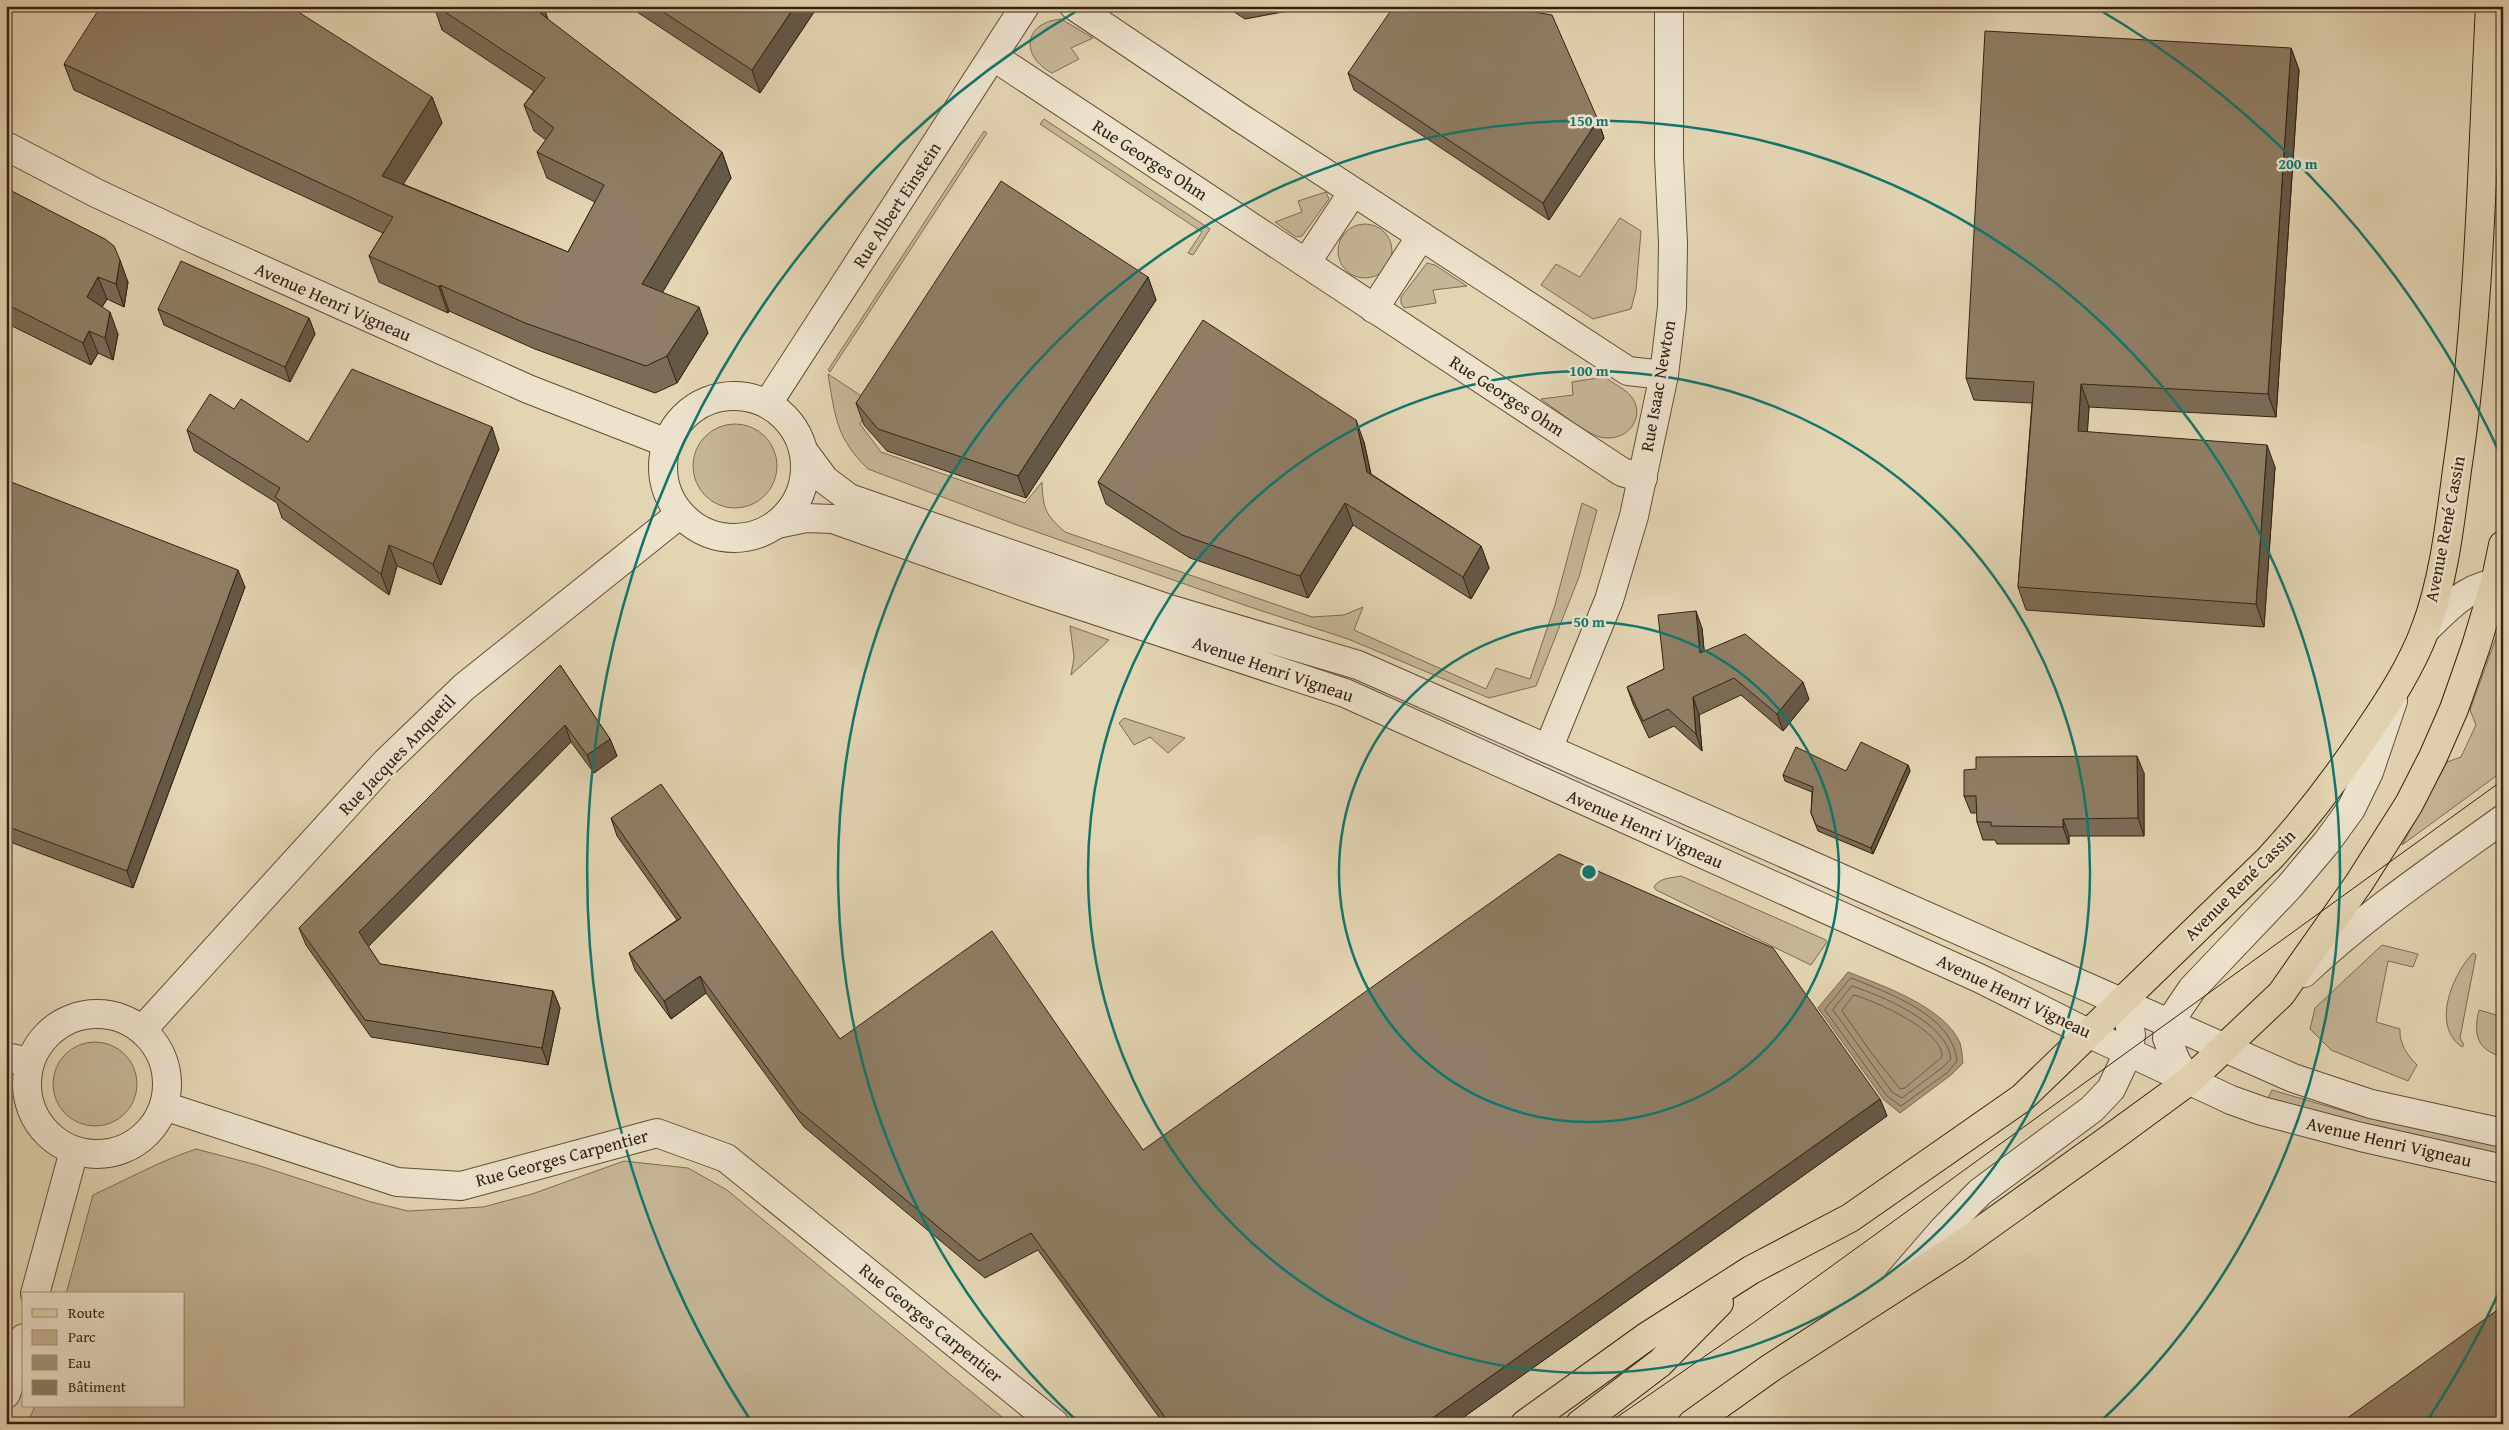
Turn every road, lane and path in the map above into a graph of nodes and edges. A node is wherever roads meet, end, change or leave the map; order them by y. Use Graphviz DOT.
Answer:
graph roads {
  1 [pos="1025,6"];
  2 [pos="1074,6"];
  3 [pos="1669,6"];
  4 [pos="2490,6"];
  5 [pos="994,57"];
  6 [pos="6,146"];
  7 [pos="1352,192"];
  8 [pos="1421,236"];
  9 [pos="1306,263"];
  10 [pos="1374,309"];
  11 [pos="1664,375"];
  12 [pos="768,403"];
  13 [pos="667,443"];
  14 [pos="805,452"];
  15 [pos="1643,478"];
  16 [pos="680,514"];
  17 [pos="777,524"];
  18 [pos="2503,545"];
  19 [pos="2499,584"];
  20 [pos="2425,630"];
  21 [pos="2397,689"];
  22 [pos="1548,749"];
  23 [pos="2503,819"];
  24 [pos="2281,994"];
  25 [pos="2122,1001"];
  26 [pos="2169,1023"];
  27 [pos="143,1029"];
  28 [pos="2090,1034"];
  29 [pos="2226,1048"];
  30 [pos="2129,1051"];
  31 [pos="18,1060"];
  32 [pos="2189,1081"];
  33 [pos="164,1106"];
  34 [pos="2503,1133"];
  35 [pos="74,1151"];
  36 [pos="2503,1168"];
  37 [pos="1751,1270"];
  38 [pos="1892,1289"];
  39 [pos="36,1292"];
  40 [pos="22,1344"];
  41 [pos="6,1394"];
  42 [pos="1047,1421"];
  43 [pos="1525,1424"];
  44 [pos="1580,1424"];
  45 [pos="1692,1424"];
  1 -- 5 [label="street, Rue Albert Einstein"];
  2 -- 7 [label="street"];
  3 -- 11 [label="street, Rue Isaac Newton"];
  4 -- 20 [label="main road, Avenue René Cassin"];
  5 -- 9 [label="street, Rue Georges Ohm"];
  5 -- 12 [label="street, Rue Albert Einstein"];
  6 -- 13 [label="street, Avenue Henri Vigneau"];
  7 -- 8 [label="street"];
  7 -- 9 [label="street"];
  8 -- 10 [label="street"];
  8 -- 11 [label="street"];
  9 -- 10 [label="street, Rue Georges Ohm"];
  10 -- 15 [label="street, Rue Georges Ohm"];
  11 -- 15 [label="street, Rue Isaac Newton"];
  12 -- 13 [label="street, Avenue Henri Vigneau"];
  12 -- 14 [label="street, Avenue Henri Vigneau"];
  13 -- 16 [label="street, Avenue Henri Vigneau"];
  14 -- 17 [label="street, Avenue Henri Vigneau"];
  14 -- 22 [label="street, Avenue Henri Vigneau"];
  15 -- 22 [label="street, Rue Isaac Newton"];
  16 -- 17 [label="street, Avenue Henri Vigneau"];
  16 -- 27 [label="street, Rue Jacques Anquetil"];
  17 -- 28 [label="street, Avenue Henri Vigneau"];
  18 -- 19 [label="main road"];
  19 -- 20 [label="street"];
  19 -- 24 [label="main road"];
  20 -- 21 [label="main road, Avenue René Cassin"];
  21 -- 25 [label="main road, Avenue René Cassin"];
  21 -- 26 [label="street"];
  22 -- 25 [label="street, Avenue Henri Vigneau"];
  23 -- 24 [label="street"];
  24 -- 29 [label="main road"];
  25 -- 26 [label="street, Avenue Henri Vigneau"];
  25 -- 28 [label="main road, Avenue René Cassin"];
  25 -- 30 [label="street"];
  26 -- 29 [label="street, Avenue Henri Vigneau"];
  26 -- 32 [label="street"];
  27 -- 31 [label="street"];
  27 -- 33 [label="street"];
  28 -- 30 [label="street, Avenue Henri Vigneau"];
  28 -- 37 [label="main road, Avenue René Cassin"];
  29 -- 32 [label="main road"];
  29 -- 34 [label="street, Avenue Henri Vigneau"];
  30 -- 32 [label="street, Avenue Henri Vigneau"];
  30 -- 38 [label="street"];
  31 -- 35 [label="street"];
  32 -- 36 [label="street, Avenue Henri Vigneau"];
  32 -- 38 [label="main road"];
  33 -- 35 [label="street"];
  33 -- 42 [label="street, Rue Georges Carpentier"];
  35 -- 39 [label="street"];
  37 -- 43 [label="main road"];
  37 -- 44 [label="main road"];
  38 -- 45 [label="main road"];
  40 -- 41 [label="street"];
}
